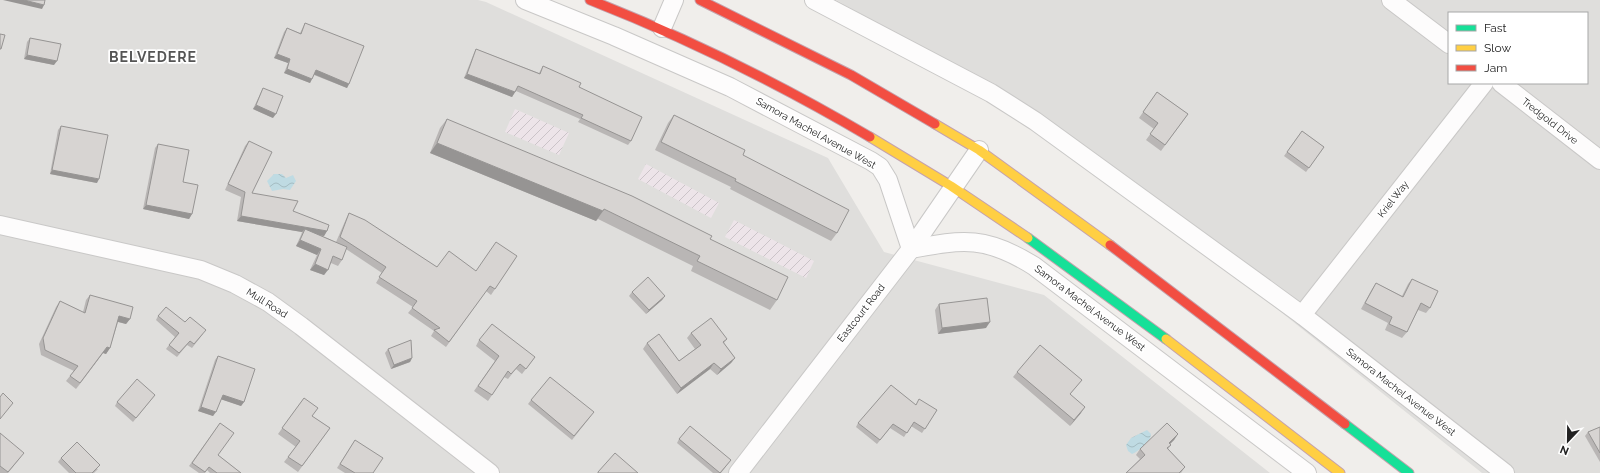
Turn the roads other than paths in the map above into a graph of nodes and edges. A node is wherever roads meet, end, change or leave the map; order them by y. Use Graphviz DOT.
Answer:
graph roads {
  1 [pos="525,0"];
  2 [pos="590,0"];
  3 [pos="674,0"];
  4 [pos="700,0"];
  5 [pos="814,0"];
  6 [pos="1391,0"];
  7 [pos="662,28"];
  8 [pos="1448,43"];
  9 [pos="1483,84"];
  10 [pos="1502,84"];
  11 [pos="979,150"];
  12 [pos="1600,160"];
  13 [pos="953,187"];
  14 [pos="0,225"];
  15 [pos="911,249"];
  16 [pos="1302,315"];
  17 [pos="490,473"];
  18 [pos="738,473"];
  19 [pos="1307,473"];
  20 [pos="1340,473"];
  21 [pos="1409,473"];
  22 [pos="1505,473"];
  1 -- 15 [label="street, Samora Machel Avenue West"];
  2 -- 7 [label="highway, Samora Machel Avenue West"];
  3 -- 7 [label="street"];
  4 -- 11 [label="highway"];
  5 -- 16 [label="street, Samora Machel Avenue West"];
  6 -- 8 [label="street"];
  7 -- 13 [label="highway, Samora Machel Avenue West"];
  9 -- 16 [label="street, Kriel Way"];
  10 -- 12 [label="street, Tredgold Drive"];
  11 -- 13 [label="street, Eastcourt Road"];
  11 -- 21 [label="highway"];
  13 -- 15 [label="street, Eastcourt Road"];
  13 -- 20 [label="highway, Samora Machel Avenue West"];
  14 -- 17 [label="street, Mull Road"];
  15 -- 18 [label="street, Eastcourt Road"];
  15 -- 19 [label="street, Samora Machel Avenue West"];
  16 -- 22 [label="street, Samora Machel Avenue West"];
}
